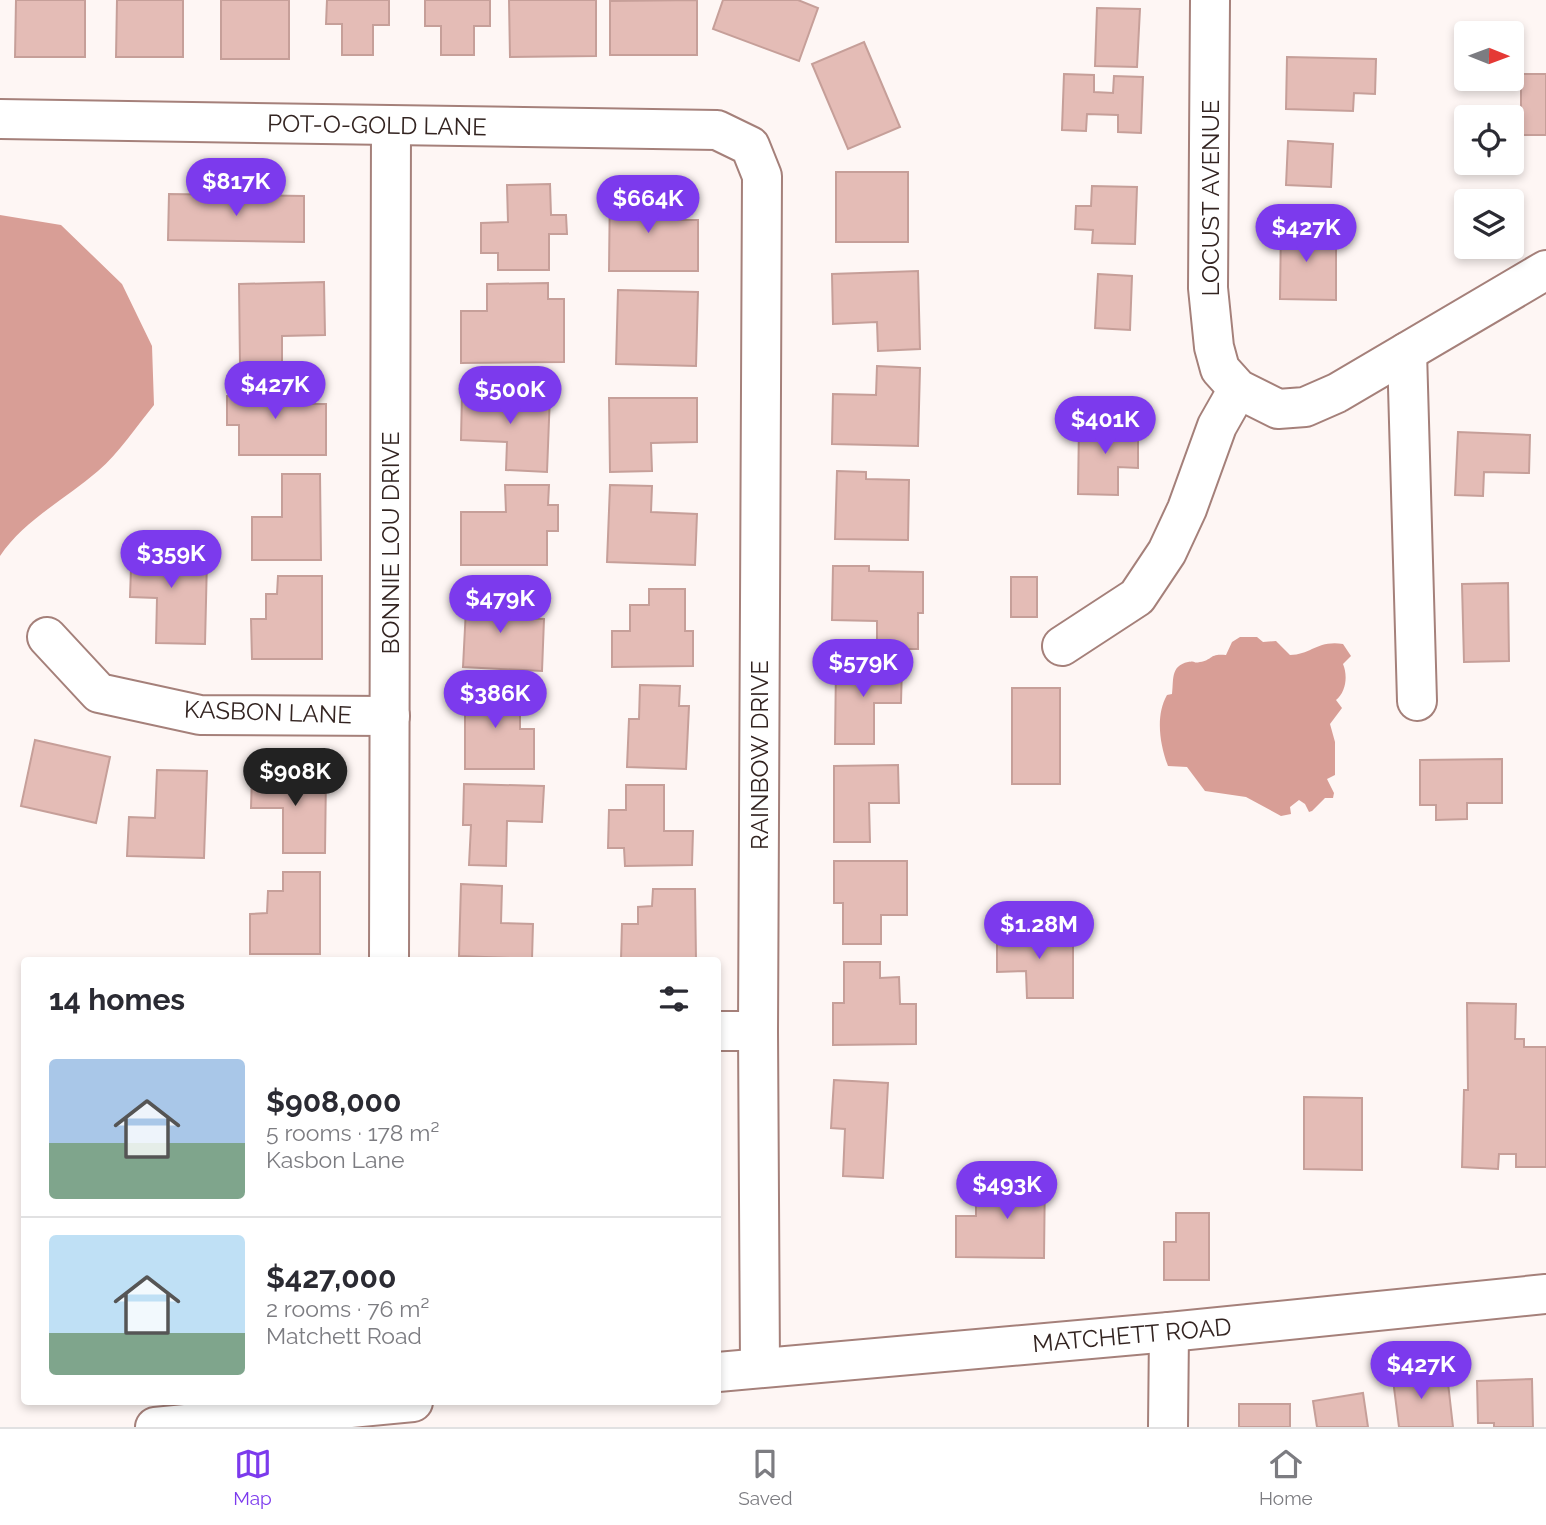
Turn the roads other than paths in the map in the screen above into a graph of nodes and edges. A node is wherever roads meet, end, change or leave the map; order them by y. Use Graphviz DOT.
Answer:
graph roads {
  1 [pos="1210,0"];
  2 [pos="0,119"];
  3 [pos="391,126"];
  4 [pos="750,145"];
  5 [pos="1546,270"];
  6 [pos="1406,352"];
  7 [pos="1238,389"];
  8 [pos="47,637"];
  9 [pos="1062,646"];
  10 [pos="1417,701"];
  11 [pos="390,716"];
  12 [pos="389,957"];
  13 [pos="721,1031"];
  14 [pos="758,1031"];
  15 [pos="1546,1294"];
  16 [pos="1169,1332"];
  17 [pos="760,1367"];
  18 [pos="721,1372"];
  19 [pos="382,1405"];
  20 [pos="155,1427"];
  21 [pos="1168,1427"];
  1 -- 7 [label="street, LOCUST AVENUE"];
  2 -- 3 [label="street, POT-O-GOLD LANE"];
  3 -- 4 [label="street, POT-O-GOLD LANE"];
  3 -- 11 [label="street, BONNIE LOU DRIVE"];
  4 -- 14 [label="street, RAINBOW DRIVE"];
  5 -- 6 [label="street"];
  6 -- 7 [label="street"];
  6 -- 10 [label="street"];
  7 -- 9 [label="street"];
  8 -- 11 [label="street, KASBON LANE"];
  11 -- 12 [label="street, BONNIE LOU DRIVE"];
  13 -- 14 [label="street"];
  14 -- 17 [label="street, RAINBOW DRIVE"];
  15 -- 16 [label="street, MATCHETT ROAD"];
  16 -- 17 [label="street, MATCHETT ROAD"];
  16 -- 21 [label="street"];
  17 -- 18 [label="street, MATCHETT ROAD"];
  19 -- 20 [label="street"];
}
